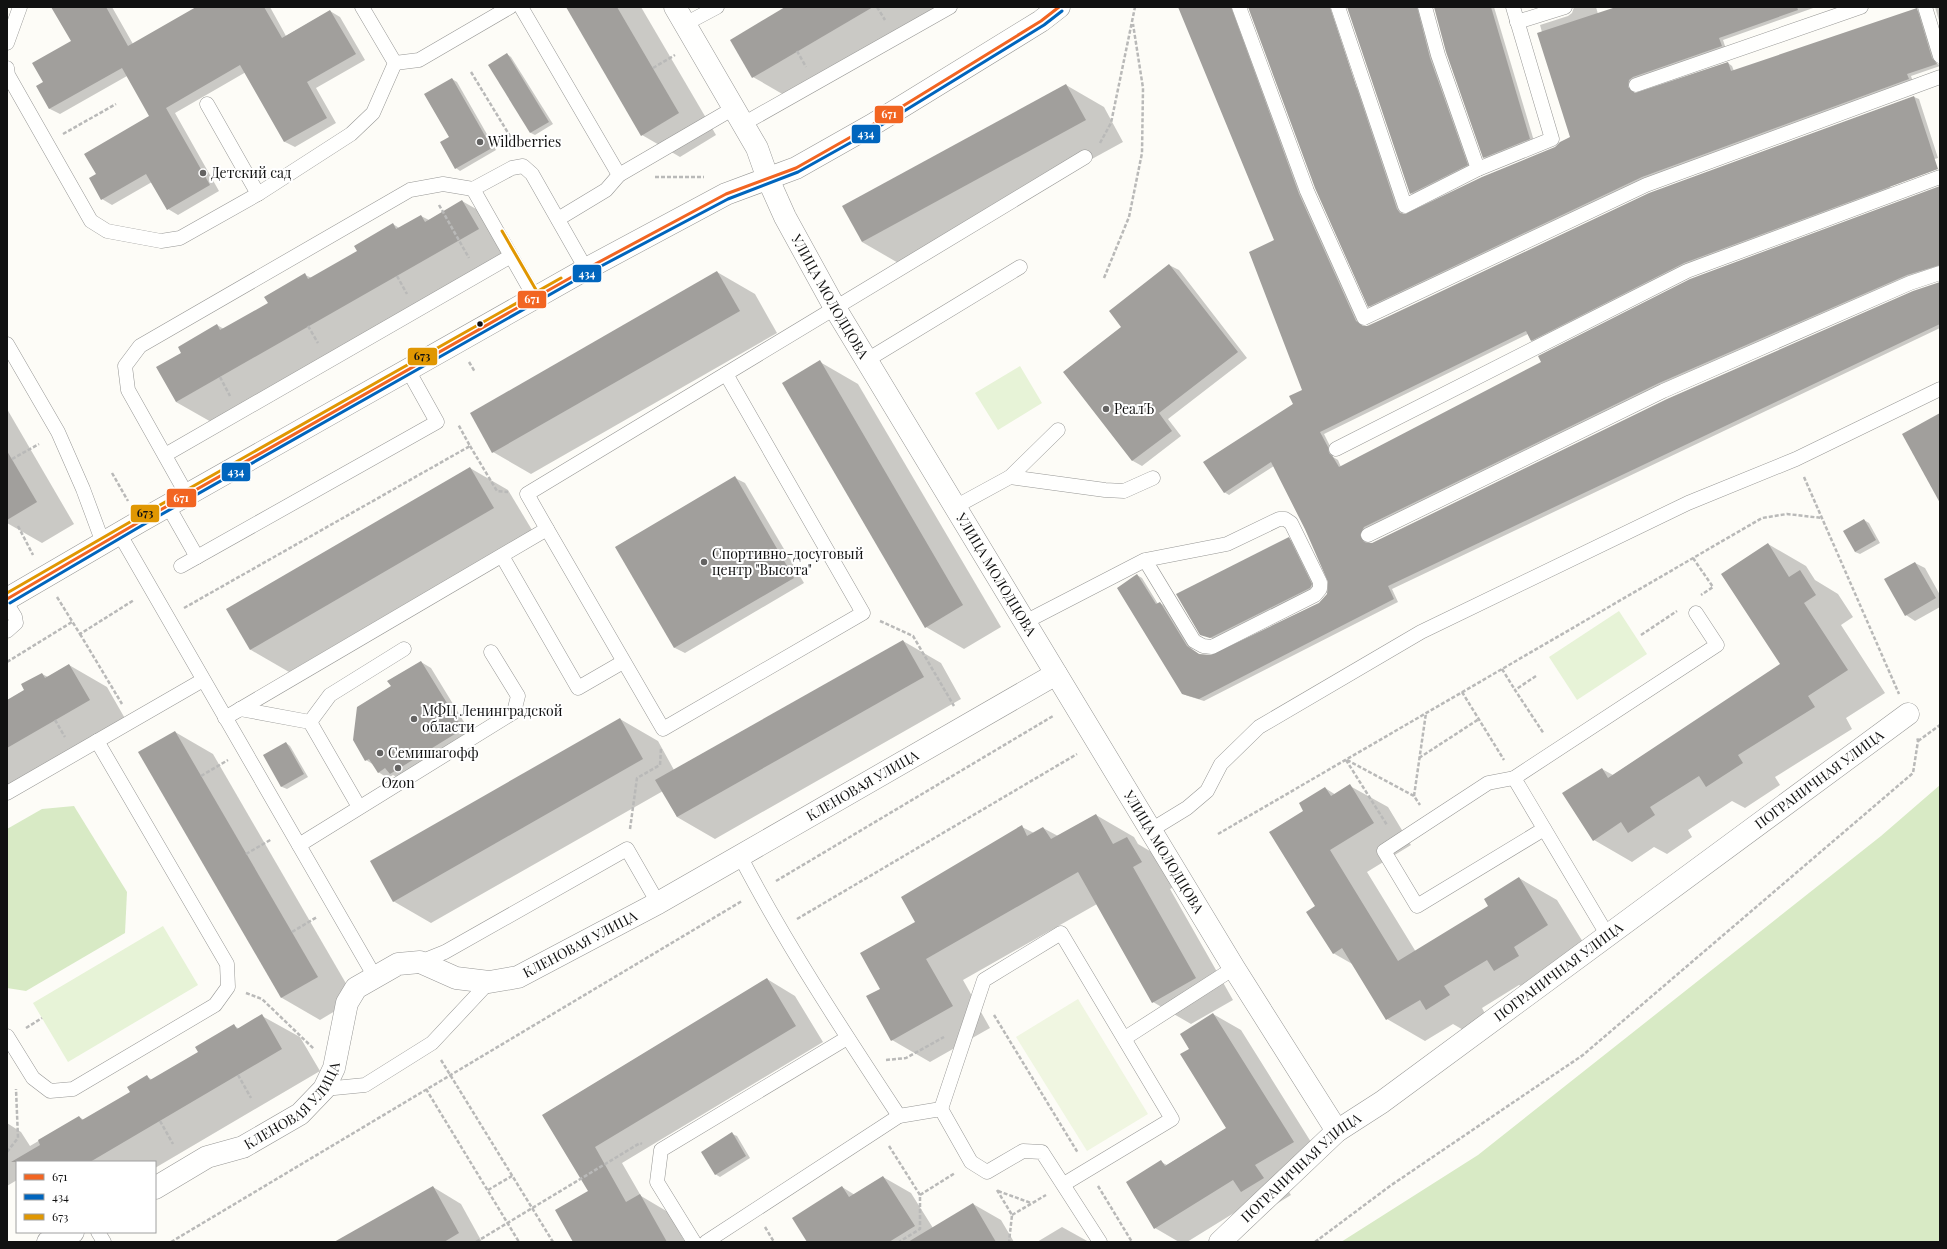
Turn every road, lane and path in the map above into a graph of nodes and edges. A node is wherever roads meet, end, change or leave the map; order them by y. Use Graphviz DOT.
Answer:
graph roads {
  1 [pos="20,7"];
  2 [pos="362,7"];
  3 [pos="510,7"];
  4 [pos="521,7"];
  5 [pos="717,7"];
  6 [pos="950,7"];
  7 [pos="1059,7"];
  8 [pos="1135,7"];
  9 [pos="1239,7"];
  10 [pos="1338,7"];
  11 [pos="1425,7"];
  12 [pos="1513,7"];
  13 [pos="1565,7"];
  14 [pos="1861,7"];
  15 [pos="1925,7"];
  16 [pos="680,16"];
  17 [pos="1517,22"];
  18 [pos="1133,24"];
  19 [pos="7,43"];
  20 [pos="681,52"];
  21 [pos="1940,56"];
  22 [pos="395,63"];
  23 [pos="7,68"];
  24 [pos="653,68"];
  25 [pos="471,72"];
  26 [pos="1940,77"];
  27 [pos="1636,85"];
  28 [pos="116,104"];
  29 [pos="206,104"];
  30 [pos="739,116"];
  31 [pos="47,144"];
  32 [pos="1085,157"];
  33 [pos="524,166"];
  34 [pos="1478,169"];
  35 [pos="619,175"];
  36 [pos="710,177"];
  37 [pos="1940,177"];
  38 [pos="768,179"];
  39 [pos="428,187"];
  40 [pos="473,189"];
  41 [pos="258,194"];
  42 [pos="558,218"];
  43 [pos="511,256"];
  44 [pos="1020,267"];
  45 [pos="586,269"];
  46 [pos="1940,273"];
  47 [pos="479,274"];
  48 [pos="397,276"];
  49 [pos="1104,278"];
  50 [pos="404,289"];
  51 [pos="535,298"];
  52 [pos="835,308"];
  53 [pos="308,326"];
  54 [pos="316,340"];
  55 [pos="7,344"];
  56 [pos="867,360"];
  57 [pos="408,370"];
  58 [pos="726,374"];
  59 [pos="220,377"];
  60 [pos="1940,389"];
  61 [pos="227,390"];
  62 [pos="455,419"];
  63 [pos="1058,430"];
  64 [pos="39,444"];
  65 [pos="470,446"];
  66 [pos="1336,449"];
  67 [pos="165,455"];
  68 [pos="12,459"];
  69 [pos="1796,459"];
  70 [pos="112,473"];
  71 [pos="1010,477"];
  72 [pos="1153,478"];
  73 [pos="187,494"];
  74 [pos="527,494"];
  75 [pos="168,506"];
  76 [pos="955,507"];
  77 [pos="132,508"];
  78 [pos="1822,518"];
  79 [pos="18,526"];
  80 [pos="547,529"];
  81 [pos="1368,535"];
  82 [pos="111,538"];
  83 [pos="502,556"];
  84 [pos="197,557"];
  85 [pos="1693,558"];
  86 [pos="1145,560"];
  87 [pos="36,561"];
  88 [pos="181,566"];
  89 [pos="1713,588"];
  90 [pos="53,590"];
  91 [pos="7,599"];
  92 [pos="136,599"];
  93 [pos="7,604"];
  94 [pos="183,609"];
  95 [pos="863,613"];
  96 [pos="1696,613"];
  97 [pos="72,622"];
  98 [pos="1025,622"];
  99 [pos="7,631"];
  100 [pos="80,634"];
  101 [pos="404,649"];
  102 [pos="491,652"];
  103 [pos="7,662"];
  104 [pos="623,662"];
  105 [pos="1502,669"];
  106 [pos="1056,674"];
  107 [pos="1536,676"];
  108 [pos="203,680"];
  109 [pos="1515,690"];
  110 [pos="1462,692"];
  111 [pos="1074,703"];
  112 [pos="240,709"];
  113 [pos="1426,713"];
  114 [pos="1908,714"];
  115 [pos="225,718"];
  116 [pos="1479,719"];
  117 [pos="55,720"];
  118 [pos="133,720"];
  119 [pos="310,722"];
  120 [pos="1940,725"];
  121 [pos="965,726"];
  122 [pos="663,729"];
  123 [pos="63,734"];
  124 [pos="97,741"];
  125 [pos="1918,741"];
  126 [pos="1097,742"];
  127 [pos="244,750"];
  128 [pos="1554,751"];
  129 [pos="1419,758"];
  130 [pos="1346,759"];
  131 [pos="201,776"];
  132 [pos="1514,778"];
  133 [pos="7,793"];
  134 [pos="359,807"];
  135 [pos="289,829"];
  136 [pos="1544,829"];
  137 [pos="1150,830"];
  138 [pos="1218,834"];
  139 [pos="1397,842"];
  140 [pos="299,845"];
  141 [pos="627,849"];
  142 [pos="246,854"];
  143 [pos="740,856"];
  144 [pos="758,891"];
  145 [pos="658,903"];
  146 [pos="335,907"];
  147 [pos="781,928"];
  148 [pos="292,932"];
  149 [pos="1608,936"];
  150 [pos="420,962"];
  151 [pos="1234,968"];
  152 [pos="375,977"];
  153 [pos="489,982"];
  154 [pos="228,987"];
  155 [pos="980,993"];
  156 [pos="970,1022"];
  157 [pos="7,1036"];
  158 [pos="847,1038"];
  159 [pos="1125,1038"];
  160 [pos="11,1051"];
  161 [pos="316,1052"];
  162 [pos="857,1053"];
  163 [pos="238,1075"];
  164 [pos="451,1075"];
  165 [pos="16,1086"];
  166 [pos="324,1089"];
  167 [pos="426,1090"];
  168 [pos="251,1098"];
  169 [pos="941,1109"];
  170 [pos="899,1116"];
  171 [pos="160,1121"];
  172 [pos="878,1129"];
  173 [pos="1337,1131"];
  174 [pos="173,1144"];
  175 [pos="661,1150"];
  176 [pos="7,1152"];
  177 [pos="971,1162"];
  178 [pos="1088,1170"];
  179 [pos="987,1172"];
  180 [pos="512,1176"];
  181 [pos="1064,1184"];
  182 [pos="156,1187"];
  183 [pos="488,1190"];
  184 [pos="997,1191"];
  185 [pos="920,1195"];
  186 [pos="1031,1203"];
  187 [pos="532,1208"];
  188 [pos="1012,1215"];
  189 [pos="508,1223"];
  190 [pos="70,1233"];
  191 [pos="99,1233"];
  192 [pos="48,1242"];
  193 [pos="104,1242"];
  194 [pos="171,1242"];
  195 [pos="476,1242"];
  196 [pos="519,1242"];
  197 [pos="552,1242"];
  198 [pos="694,1242"];
  199 [pos="706,1242"];
  200 [pos="899,1242"];
  201 [pos="1009,1242"];
  202 [pos="1100,1242"];
  203 [pos="1132,1242"];
  204 [pos="1220,1242"];
  205 [pos="1315,1242"];
  1 -- 19 [label="lane"];
  2 -- 22 [label="lane"];
  3 -- 22 [label="lane"];
  4 -- 35 [label="lane"];
  5 -- 16 [label="lane"];
  6 -- 30 [label="lane"];
  7 -- 38 [label="street"];
  8 -- 18 [label="path"];
  9 -- 26 [label="lane"];
  10 -- 34 [label="lane"];
  11 -- 34 [label="lane"];
  12 -- 17 [label="lane"];
  13 -- 17 [label="lane"];
  14 -- 27 [label="lane"];
  15 -- 21 [label="lane"];
  16 -- 30 [label="street, УЛИЦА МОЛОДЦОВА"];
  17 -- 34 [label="lane"];
  18 -- 32 [label="path"];
  18 -- 49 [label="path"];
  20 -- 24 [label="path"];
  22 -- 41 [label="lane"];
  23 -- 31 [label="lane"];
  25 -- 33 [label="path"];
  28 -- 31 [label="path"];
  29 -- 41 [label="lane"];
  30 -- 35 [label="lane"];
  30 -- 38 [label="street, УЛИЦА МОЛОДЦОВА"];
  31 -- 41 [label="lane"];
  32 -- 52 [label="lane"];
  33 -- 40 [label="lane"];
  33 -- 42 [label="lane"];
  35 -- 36 [label="path"];
  35 -- 42 [label="lane"];
  37 -- 66 [label="lane"];
  38 -- 45 [label="street"];
  38 -- 52 [label="street, УЛИЦА МОЛОДЦОВА"];
  39 -- 40 [label="lane"];
  39 -- 47 [label="path"];
  39 -- 67 [label="lane"];
  40 -- 43 [label="lane"];
  42 -- 45 [label="lane"];
  43 -- 47 [label="lane"];
  43 -- 51 [label="lane"];
  44 -- 56 [label="lane"];
  45 -- 51 [label="street"];
  46 -- 81 [label="lane"];
  47 -- 67 [label="lane"];
  48 -- 50 [label="path"];
  51 -- 57 [label="street"];
  52 -- 56 [label="street, УЛИЦА МОЛОДЦОВА"];
  52 -- 58 [label="lane"];
  53 -- 54 [label="path"];
  55 -- 82 [label="lane"];
  56 -- 76 [label="street, УЛИЦА МОЛОДЦОВА"];
  57 -- 73 [label="street"];
  57 -- 84 [label="lane"];
  58 -- 74 [label="lane"];
  58 -- 95 [label="lane"];
  59 -- 61 [label="path"];
  60 -- 69 [label="lane"];
  62 -- 65 [label="path"];
  63 -- 71 [label="lane"];
  64 -- 68 [label="path"];
  65 -- 74 [label="path"];
  65 -- 94 [label="path"];
  67 -- 73 [label="lane"];
  69 -- 78 [label="path"];
  69 -- 137 [label="lane"];
  70 -- 77 [label="path"];
  71 -- 72 [label="lane"];
  71 -- 76 [label="lane"];
  73 -- 75 [label="street"];
  74 -- 80 [label="lane"];
  75 -- 82 [label="street"];
  75 -- 84 [label="lane"];
  76 -- 98 [label="street, УЛИЦА МОЛОДЦОВА"];
  78 -- 85 [label="path"];
  78 -- 114 [label="path"];
  79 -- 87 [label="path"];
  80 -- 83 [label="lane"];
  80 -- 104 [label="lane"];
  82 -- 91 [label="street"];
  82 -- 108 [label="lane"];
  83 -- 104 [label="lane"];
  83 -- 112 [label="lane"];
  84 -- 88 [label="lane"];
  85 -- 89 [label="path"];
  85 -- 105 [label="path"];
  86 -- 86 [label="lane"];
  86 -- 98 [label="lane"];
  90 -- 97 [label="path"];
  92 -- 100 [label="path"];
  93 -- 99 [label="lane"];
  95 -- 121 [label="path"];
  95 -- 122 [label="lane"];
  96 -- 128 [label="lane"];
  97 -- 100 [label="path"];
  97 -- 103 [label="path"];
  98 -- 106 [label="street, УЛИЦА МОЛОДЦОВА"];
  100 -- 118 [label="path"];
  101 -- 119 [label="lane"];
  102 -- 134 [label="lane"];
  104 -- 122 [label="lane"];
  105 -- 109 [label="path"];
  105 -- 110 [label="path"];
  106 -- 111 [label="street, УЛИЦА МОЛОДЦОВА"];
  106 -- 121 [label="street, КЛЕНОВАЯ УЛИЦА"];
  107 -- 109 [label="path"];
  108 -- 115 [label="lane"];
  108 -- 118 [label="lane"];
  109 -- 128 [label="path"];
  110 -- 113 [label="path"];
  110 -- 116 [label="path"];
  111 -- 126 [label="street, УЛИЦА МОЛОДЦОВА"];
  111 -- 144 [label="path"];
  112 -- 115 [label="lane"];
  112 -- 119 [label="lane"];
  113 -- 129 [label="path"];
  113 -- 130 [label="path"];
  114 -- 125 [label="path"];
  114 -- 149 [label="street, ПОГРАНИЧНАЯ УЛИЦА"];
  115 -- 127 [label="lane"];
  116 -- 129 [label="path"];
  116 -- 132 [label="path"];
  117 -- 123 [label="path"];
  118 -- 124 [label="lane"];
  119 -- 134 [label="lane"];
  120 -- 125 [label="path"];
  121 -- 143 [label="street, КЛЕНОВАЯ УЛИЦА"];
  122 -- 141 [label="path"];
  124 -- 133 [label="lane"];
  124 -- 154 [label="lane"];
  125 -- 205 [label="path"];
  126 -- 137 [label="street, УЛИЦА МОЛОДЦОВА"];
  126 -- 147 [label="path"];
  127 -- 131 [label="path"];
  127 -- 135 [label="lane"];
  128 -- 132 [label="lane"];
  129 -- 130 [label="path"];
  130 -- 138 [label="path"];
  130 -- 139 [label="path"];
  132 -- 136 [label="lane"];
  132 -- 139 [label="lane"];
  134 -- 140 [label="lane"];
  135 -- 140 [label="lane"];
  135 -- 142 [label="path"];
  136 -- 139 [label="lane"];
  136 -- 149 [label="lane"];
  137 -- 151 [label="street, УЛИЦА МОЛОДЦОВА"];
  140 -- 146 [label="lane"];
  141 -- 145 [label="lane"];
  141 -- 150 [label="lane"];
  143 -- 144 [label="lane"];
  143 -- 145 [label="street, КЛЕНОВАЯ УЛИЦА"];
  144 -- 147 [label="lane"];
  144 -- 164 [label="path"];
  145 -- 153 [label="street, КЛЕНОВАЯ УЛИЦА"];
  146 -- 148 [label="path"];
  146 -- 152 [label="lane"];
  147 -- 158 [label="lane"];
  149 -- 173 [label="street, ПОГРАНИЧНАЯ УЛИЦА"];
  150 -- 152 [label="street, КЛЕНОВАЯ УЛИЦА"];
  150 -- 153 [label="street, КЛЕНОВАЯ УЛИЦА"];
  151 -- 159 [label="lane"];
  151 -- 173 [label="street, УЛИЦА МОЛОДЦОВА"];
  152 -- 166 [label="street, КЛЕНОВАЯ УЛИЦА"];
  153 -- 166 [label="lane"];
  154 -- 160 [label="lane"];
  154 -- 161 [label="path"];
  155 -- 156 [label="lane"];
  155 -- 159 [label="lane"];
  155 -- 178 [label="path"];
  156 -- 162 [label="path"];
  156 -- 169 [label="lane"];
  157 -- 160 [label="lane"];
  158 -- 162 [label="lane"];
  158 -- 175 [label="lane"];
  159 -- 178 [label="lane"];
  162 -- 170 [label="lane"];
  163 -- 168 [label="path"];
  164 -- 167 [label="path"];
  164 -- 180 [label="path"];
  165 -- 176 [label="path"];
  166 -- 182 [label="street, КЛЕНОВАЯ УЛИЦА"];
  167 -- 183 [label="path"];
  167 -- 194 [label="path"];
  169 -- 170 [label="lane"];
  169 -- 177 [label="lane"];
  170 -- 172 [label="lane"];
  171 -- 174 [label="path"];
  172 -- 185 [label="path"];
  172 -- 199 [label="lane"];
  173 -- 204 [label="street, ПОГРАНИЧНАЯ УЛИЦА"];
  175 -- 187 [label="path"];
  175 -- 198 [label="lane"];
  177 -- 179 [label="lane"];
  177 -- 185 [label="path"];
  178 -- 181 [label="lane"];
  178 -- 203 [label="path"];
  179 -- 181 [label="lane"];
  179 -- 184 [label="path"];
  180 -- 183 [label="path"];
  180 -- 187 [label="path"];
  181 -- 186 [label="path"];
  181 -- 202 [label="lane"];
  183 -- 189 [label="path"];
  184 -- 186 [label="path"];
  184 -- 188 [label="path"];
  185 -- 200 [label="path"];
  186 -- 188 [label="path"];
  187 -- 189 [label="path"];
  187 -- 197 [label="path"];
  188 -- 201 [label="path"];
  189 -- 195 [label="path"];
  189 -- 196 [label="path"];
  190 -- 192 [label="street"];
  191 -- 193 [label="lane"];
}
